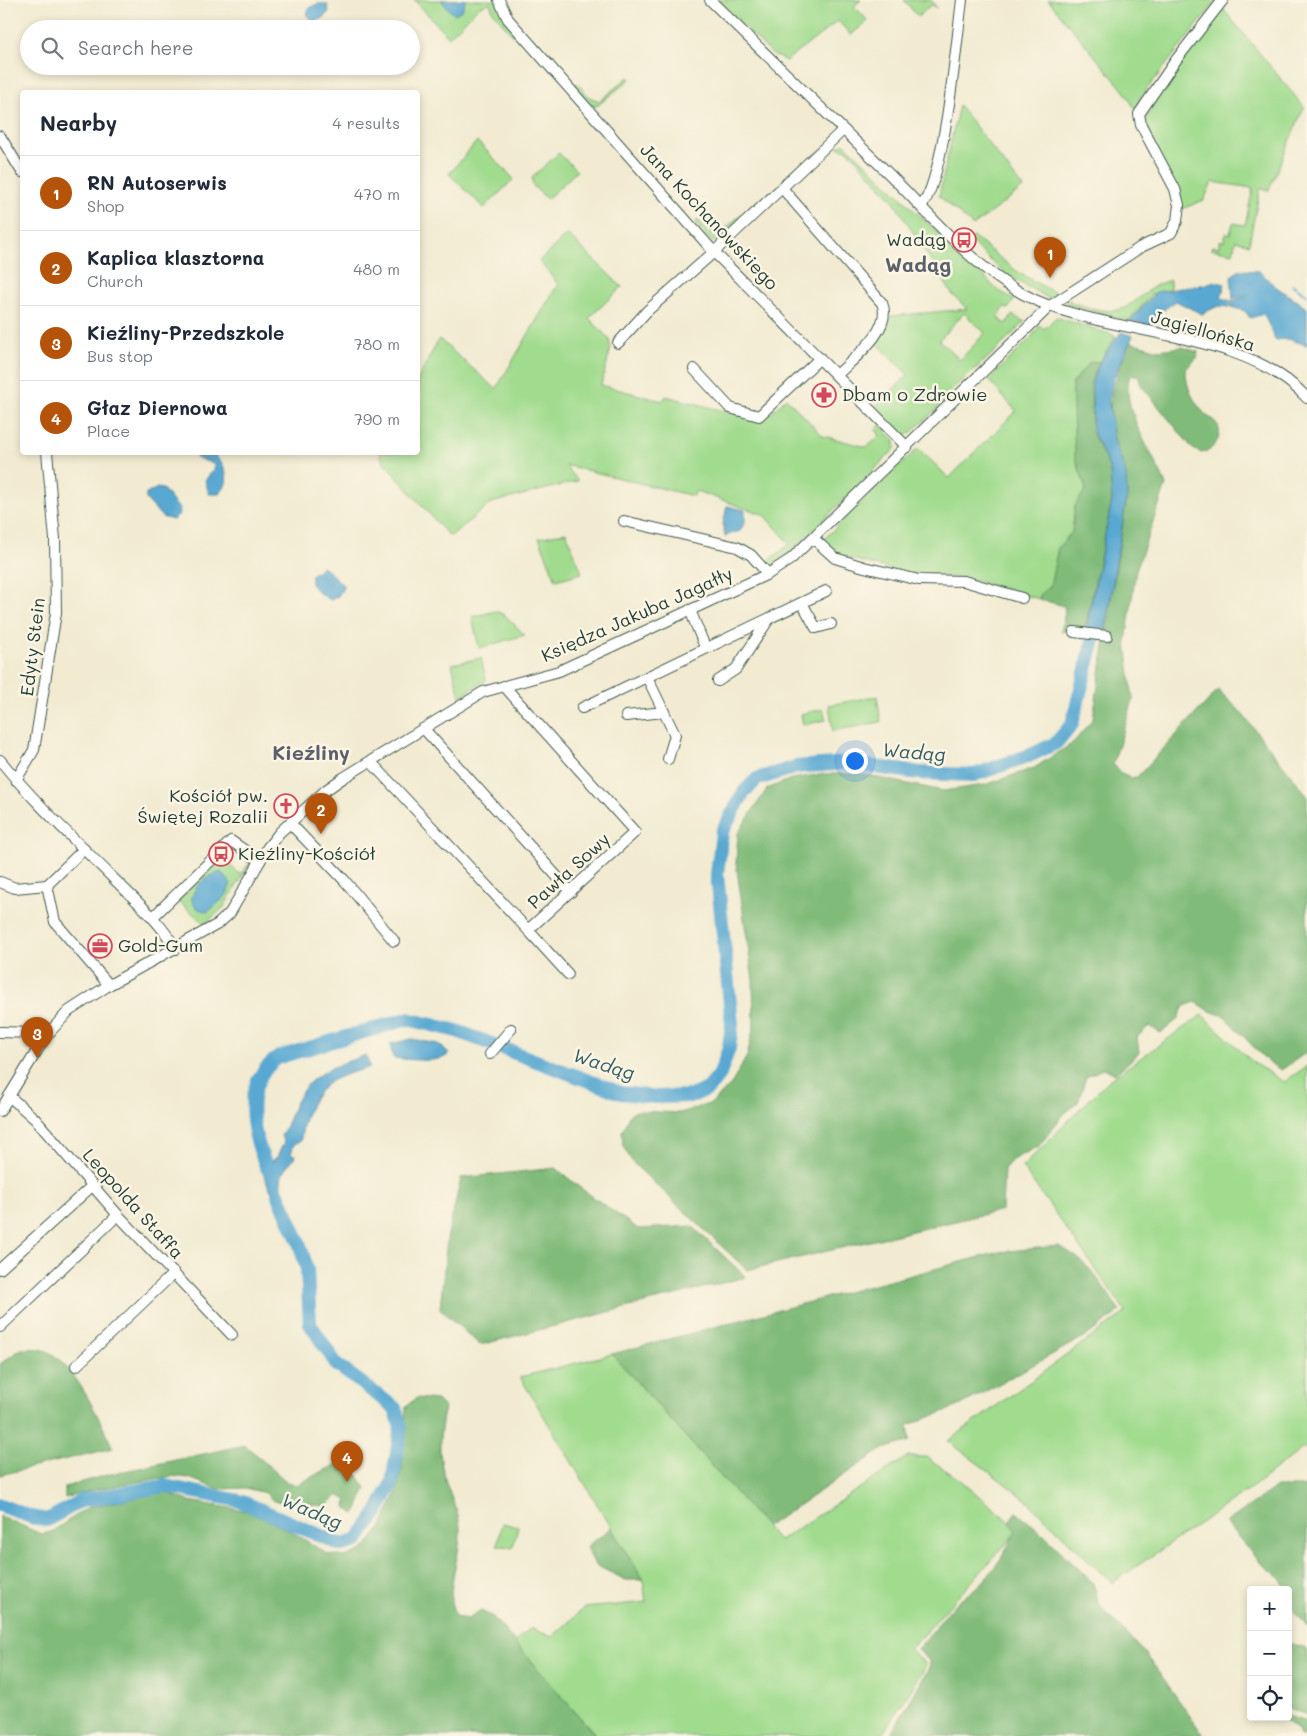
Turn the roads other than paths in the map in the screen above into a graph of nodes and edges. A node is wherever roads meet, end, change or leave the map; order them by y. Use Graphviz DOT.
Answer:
graph roads {
  1 [pos="499,0"];
  2 [pos="710,0"];
  3 [pos="962,0"];
  4 [pos="1223,0"];
  5 [pos="843,130"];
  6 [pos="0,136"];
  7 [pos="20,169"];
  8 [pos="782,188"];
  9 [pos="921,206"];
  10 [pos="714,252"];
  11 [pos="1050,306"];
  12 [pos="618,343"];
  13 [pos="820,358"];
  14 [pos="694,369"];
  15 [pos="837,375"];
  16 [pos="1307,398"];
  17 [pos="907,447"];
  18 [pos="47,455"];
  19 [pos="624,521"];
  20 [pos="814,539"];
  21 [pos="768,574"];
  22 [pos="826,591"];
  23 [pos="1022,598"];
  24 [pos="802,603"];
  25 [pos="690,610"];
  26 [pos="769,619"];
  27 [pos="831,624"];
  28 [pos="742,632"];
  29 [pos="1074,632"];
  30 [pos="1107,636"];
  31 [pos="753,644"];
  32 [pos="705,647"];
  33 [pos="648,677"];
  34 [pos="718,680"];
  35 [pos="504,686"];
  36 [pos="582,708"];
  37 [pos="664,712"];
  38 [pos="626,716"];
  39 [pos="424,729"];
  40 [pos="668,759"];
  41 [pos="0,760"];
  42 [pos="371,762"];
  43 [pos="16,780"];
  44 [pos="290,823"];
  45 [pos="84,849"];
  46 [pos="260,861"];
  47 [pos="0,882"];
  48 [pos="47,885"];
  49 [pos="571,892"];
  50 [pos="154,916"];
  51 [pos="528,930"];
  52 [pos="394,941"];
  53 [pos="176,949"];
  54 [pos="568,974"];
  55 [pos="109,985"];
  56 [pos="511,1029"];
  57 [pos="0,1032"];
  58 [pos="46,1036"];
  59 [pos="490,1054"];
  60 [pos="9,1096"];
  61 [pos="0,1111"];
  62 [pos="92,1186"];
  63 [pos="118,1215"];
  64 [pos="0,1269"];
  65 [pos="174,1273"];
  66 [pos="0,1327"];
  67 [pos="232,1335"];
  68 [pos="76,1366"];
  1 -- 10 [label="street, Jana Kochanowskiego"];
  2 -- 5 [label="street"];
  3 -- 9 [label="street"];
  4 -- 11 [label="street, Księdza Jakuba Jagałły"];
  5 -- 8 [label="street"];
  5 -- 9 [label="street"];
  6 -- 7 [label="street"];
  8 -- 10 [label="street"];
  8 -- 15 [label="street"];
  9 -- 11 [label="street"];
  10 -- 12 [label="street"];
  10 -- 13 [label="street, Jana Kochanowskiego"];
  11 -- 16 [label="street, Jagiellońska"];
  11 -- 17 [label="street, Księdza Jakuba Jagałły"];
  13 -- 14 [label="street"];
  13 -- 15 [label="street, Jana Kochanowskiego"];
  15 -- 17 [label="street, Jana Kochanowskiego"];
  17 -- 20 [label="street, Księdza Jakuba Jagałły"];
  18 -- 43 [label="street, Edyty Stein"];
  19 -- 21 [label="street, Księdza Jakuba Jagałły"];
  20 -- 21 [label="street, Księdza Jakuba Jagałły"];
  20 -- 23 [label="street"];
  21 -- 25 [label="street, Księdza Jakuba Jagałły"];
  22 -- 24 [label="street"];
  24 -- 26 [label="street"];
  24 -- 27 [label="street"];
  25 -- 32 [label="street"];
  25 -- 35 [label="street, Księdza Jakuba Jagałły"];
  26 -- 28 [label="street"];
  26 -- 31 [label="street"];
  28 -- 31 [label="street"];
  28 -- 32 [label="street"];
  29 -- 30 [label="street"];
  31 -- 34 [label="street"];
  32 -- 33 [label="street"];
  33 -- 36 [label="street"];
  33 -- 37 [label="street"];
  35 -- 39 [label="street, Księdza Jakuba Jagałły"];
  35 -- 49 [label="street, Pawła Sowy"];
  37 -- 38 [label="street"];
  37 -- 40 [label="street"];
  39 -- 42 [label="street, Księdza Jakuba Jagałły"];
  39 -- 49 [label="street"];
  41 -- 43 [label="street"];
  42 -- 44 [label="street, Księdza Jakuba Jagałły"];
  42 -- 51 [label="street, Pawła Sowy"];
  43 -- 45 [label="street"];
  44 -- 46 [label="street, Księdza Jakuba Jagałły"];
  44 -- 52 [label="street"];
  45 -- 48 [label="street"];
  45 -- 50 [label="street"];
  46 -- 50 [label="street"];
  46 -- 53 [label="street, Księdza Jakuba Jagałły"];
  47 -- 48 [label="street"];
  48 -- 55 [label="street"];
  49 -- 51 [label="street, Pawła Sowy"];
  50 -- 53 [label="street"];
  51 -- 54 [label="street"];
  53 -- 55 [label="street, Księdza Jakuba Jagałły"];
  55 -- 58 [label="street, Księdza Jakuba Jagałły"];
  56 -- 59 [label="street"];
  57 -- 58 [label="street"];
  58 -- 60 [label="street, Księdza Jakuba Jagałły"];
  60 -- 61 [label="street, Księdza Jakuba Jagałły"];
  60 -- 62 [label="street, Leopolda Staffa"];
  62 -- 63 [label="street, Leopolda Staffa"];
  62 -- 64 [label="street"];
  63 -- 65 [label="street, Leopolda Staffa"];
  63 -- 66 [label="street"];
  65 -- 67 [label="street, Leopolda Staffa"];
  65 -- 68 [label="street"];
}
